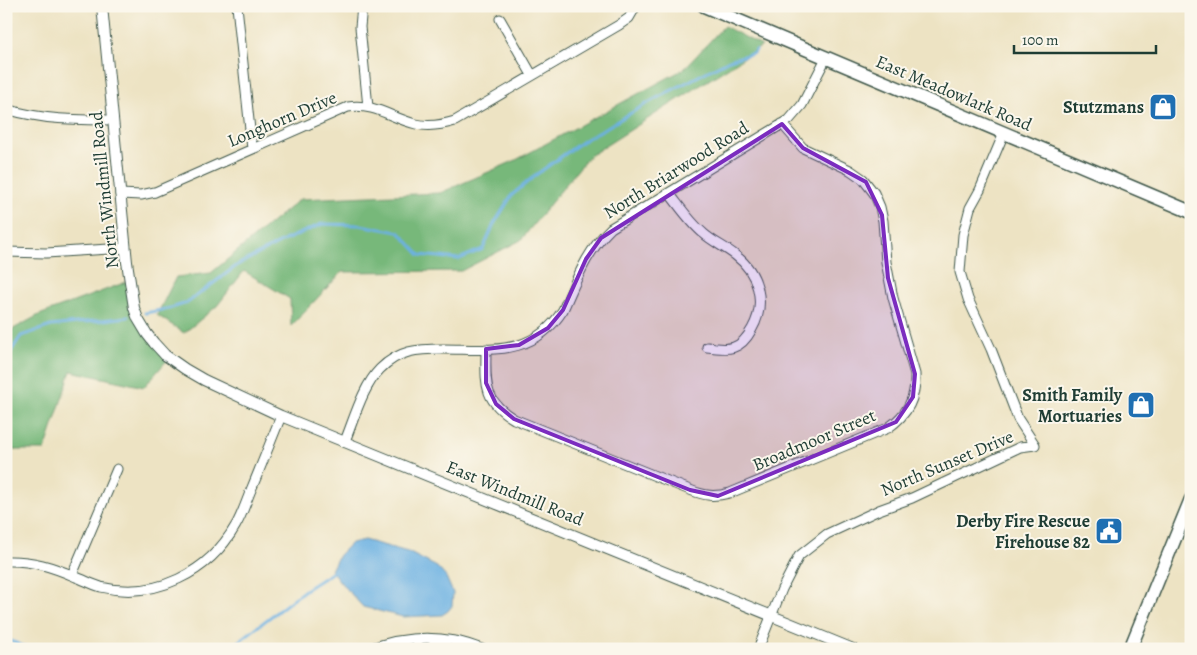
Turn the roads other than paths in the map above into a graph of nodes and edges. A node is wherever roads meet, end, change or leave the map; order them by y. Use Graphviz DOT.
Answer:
graph roads {
  1 [pos="102,6"];
  2 [pos="237,6"];
  3 [pos="362,6"];
  4 [pos="636,6"];
  5 [pos="704,6"];
  6 [pos="500,19"];
  7 [pos="826,58"];
  8 [pos="532,75"];
  9 [pos="368,107"];
  10 [pos="6,109"];
  11 [pos="113,120"];
  12 [pos="782,124"];
  13 [pos="1004,133"];
  14 [pos="252,149"];
  15 [pos="669,193"];
  16 [pos="120,194"];
  17 [pos="1191,212"];
  18 [pos="125,248"];
  19 [pos="6,252"];
  20 [pos="707,347"];
  21 [pos="486,349"];
  22 [pos="169,358"];
  23 [pos="281,416"];
  24 [pos="345,441"];
  25 [pos="117,469"];
  26 [pos="1191,499"];
  27 [pos="6,561"];
  28 [pos="72,575"];
  29 [pos="772,616"];
  30 [pos="417,638"];
  31 [pos="369,649"];
  32 [pos="418,649"];
  33 [pos="482,649"];
  34 [pos="758,649"];
  35 [pos="854,649"];
  36 [pos="1130,649"];
  1 -- 11 [label="street, North Windmill Road"];
  2 -- 14 [label="street"];
  3 -- 9 [label="street"];
  4 -- 8 [label="street, Longhorn Drive"];
  5 -- 7 [label="main road, East Meadowlark Road"];
  6 -- 8 [label="street"];
  7 -- 12 [label="street, North Briarwood Road"];
  7 -- 13 [label="main road, East Meadowlark Road"];
  8 -- 9 [label="street, Longhorn Drive"];
  9 -- 14 [label="street, Longhorn Drive"];
  10 -- 11 [label="street"];
  11 -- 16 [label="street, North Windmill Road"];
  12 -- 15 [label="street, North Briarwood Road"];
  12 -- 21 [label="street, Broadmoor Street"];
  13 -- 17 [label="main road, East Meadowlark Road"];
  13 -- 29 [label="street, North Sunset Drive"];
  14 -- 16 [label="street, Longhorn Drive"];
  15 -- 20 [label="street"];
  15 -- 21 [label="street, North Briarwood Road"];
  16 -- 18 [label="street, North Windmill Road"];
  18 -- 19 [label="street"];
  18 -- 22 [label="street, North Windmill Road"];
  21 -- 24 [label="street, North Briarwood Road"];
  22 -- 23 [label="street, East Windmill Road"];
  23 -- 24 [label="street, East Windmill Road"];
  23 -- 28 [label="street"];
  24 -- 29 [label="street, East Windmill Road"];
  25 -- 28 [label="street"];
  26 -- 36 [label="main road"];
  27 -- 28 [label="street"];
  29 -- 34 [label="street, North Sunset Drive"];
  29 -- 35 [label="street, East Windmill Road"];
  30 -- 31 [label="street"];
  30 -- 32 [label="street"];
  30 -- 33 [label="street"];
}
